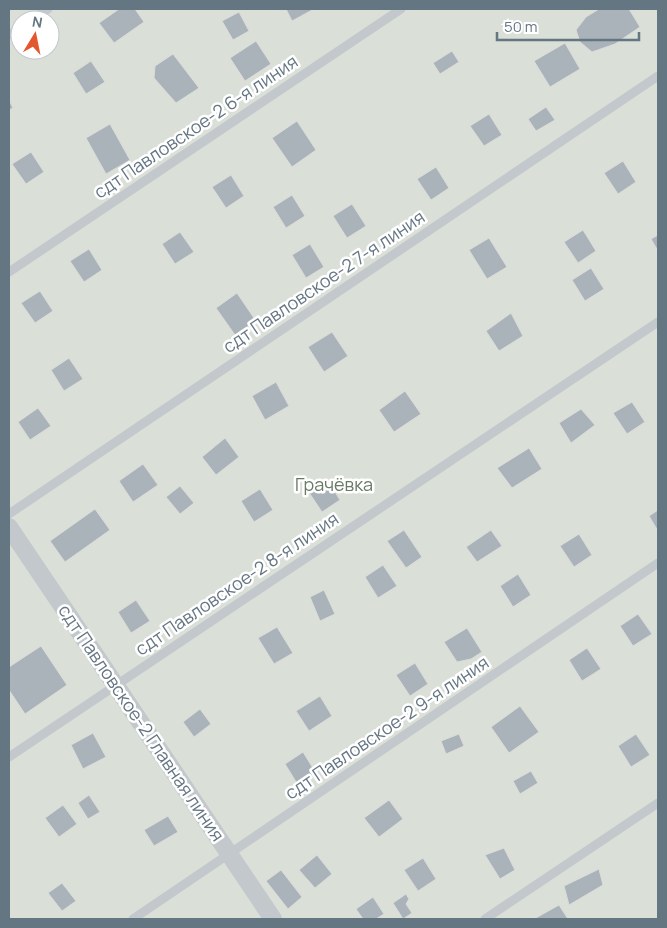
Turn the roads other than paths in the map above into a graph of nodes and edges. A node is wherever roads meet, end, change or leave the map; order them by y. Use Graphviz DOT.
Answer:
graph roads {
  1 [pos="401,9"];
  2 [pos="658,76"];
  3 [pos="9,272"];
  4 [pos="658,322"];
  5 [pos="9,514"];
  6 [pos="9,527"];
  7 [pos="658,563"];
  8 [pos="115,685"];
  9 [pos="9,757"];
  10 [pos="658,803"];
  11 [pos="230,855"];
  12 [pos="133,919"];
  13 [pos="273,919"];
  14 [pos="486,919"];
  1 -- 3 [label="lane, сдт Павловское-2 6-я линия"];
  2 -- 5 [label="lane, сдт Павловское-2 7-я линия"];
  4 -- 8 [label="lane, сдт Павловское-2 8-я линия"];
  6 -- 8 [label="street, сдт Павловское-2 Главная линия"];
  7 -- 11 [label="lane, сдт Павловское-2 9-я линия"];
  8 -- 9 [label="lane, сдт Павловское-2 8-я линия"];
  8 -- 11 [label="street, сдт Павловское-2 Главная линия"];
  10 -- 14 [label="lane"];
  11 -- 12 [label="lane, сдт Павловское-2 9-я линия"];
  11 -- 13 [label="street, сдт Павловское-2 Главная линия"];
}
